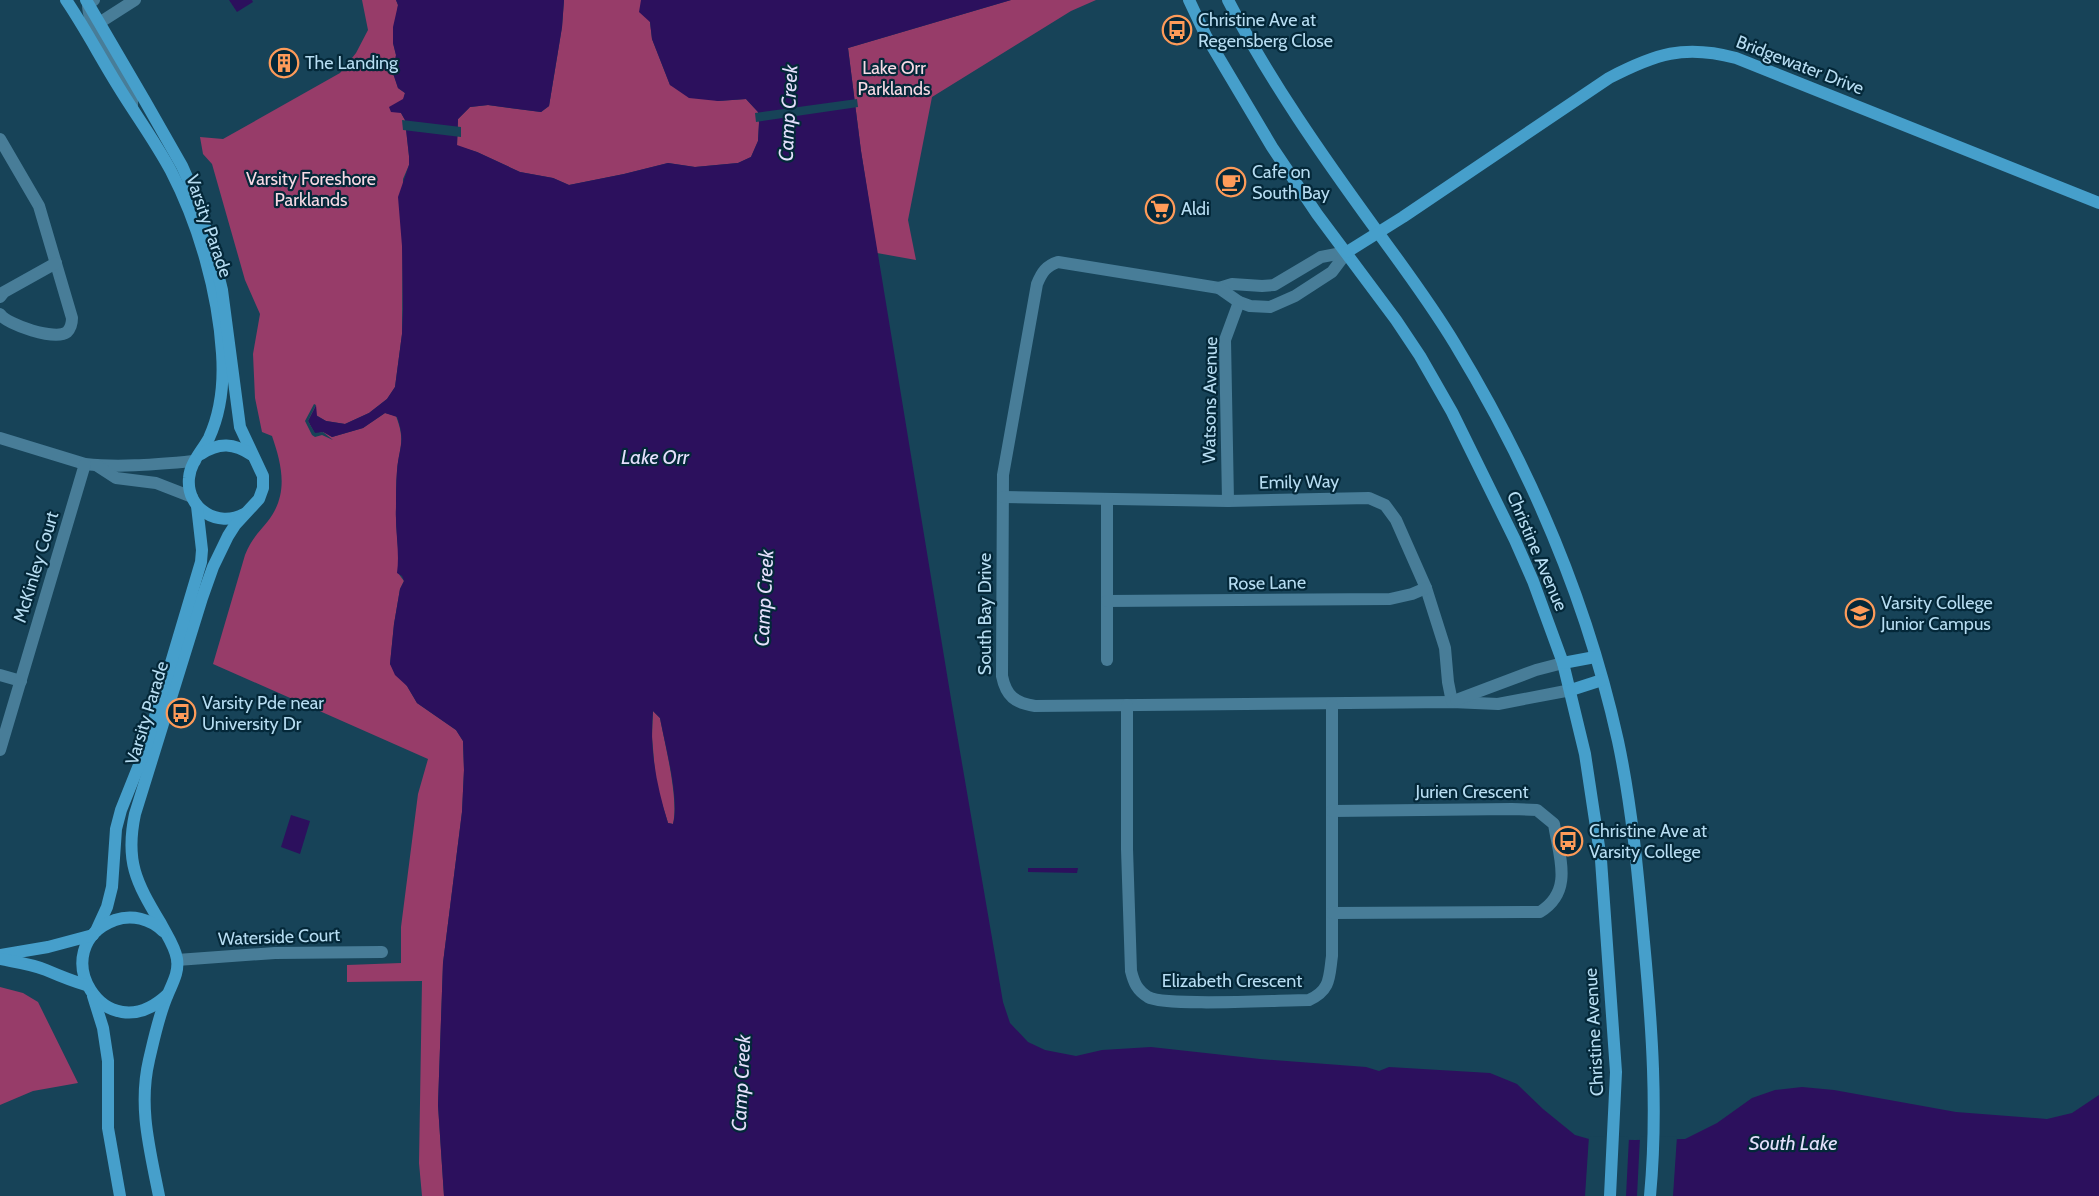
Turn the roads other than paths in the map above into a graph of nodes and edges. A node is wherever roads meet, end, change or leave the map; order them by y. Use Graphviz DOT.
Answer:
graph roads {
  1 [pos="135,0"];
  2 [pos="1189,0"];
  3 [pos="1228,0"];
  4 [pos="68,3"];
  5 [pos="89,5"];
  6 [pos="99,23"];
  7 [pos="132,107"];
  8 [pos="0,139"];
  9 [pos="2099,203"];
  10 [pos="1379,233"];
  11 [pos="1347,252"];
  12 [pos="56,263"];
  13 [pos="1219,288"];
  14 [pos="0,297"];
  15 [pos="1239,302"];
  16 [pos="0,314"];
  17 [pos="0,438"];
  18 [pos="252,455"];
  19 [pos="198,457"];
  20 [pos="91,465"];
  21 [pos="1003,497"];
  22 [pos="1107,499"];
  23 [pos="1228,501"];
  24 [pos="194,502"];
  25 [pos="252,508"];
  26 [pos="1426,588"];
  27 [pos="1107,601"];
  28 [pos="1596,657"];
  29 [pos="1107,660"];
  30 [pos="1563,663"];
  31 [pos="0,675"];
  32 [pos="1602,680"];
  33 [pos="21,681"];
  34 [pos="1571,690"];
  35 [pos="1452,702"];
  36 [pos="1127,705"];
  37 [pos="1332,705"];
  38 [pos="0,750"];
  39 [pos="1332,811"];
  40 [pos="1332,913"];
  41 [pos="94,933"];
  42 [pos="168,936"];
  43 [pos="382,952"];
  44 [pos="0,957"];
  45 [pos="177,960"];
  46 [pos="89,990"];
  47 [pos="168,994"];
  48 [pos="120,1196"];
  49 [pos="159,1196"];
  50 [pos="1610,1196"];
  51 [pos="1650,1196"];
  1 -- 6 [label="street"];
  2 -- 11 [label="street, Christine Avenue"];
  3 -- 10 [label="street, Christine Avenue"];
  4 -- 5 [label="street"];
  4 -- 7 [label="street, Varsity Parade"];
  5 -- 6 [label="street, Varsity Parade"];
  5 -- 7 [label="street"];
  6 -- 18 [label="street, Varsity Parade"];
  7 -- 19 [label="street, Varsity Parade"];
  8 -- 12 [label="street"];
  9 -- 10 [label="street, Bridgewater Drive"];
  10 -- 11 [label="street, Bridgewater Drive"];
  10 -- 28 [label="street, Christine Avenue"];
  11 -- 13 [label="street, South Bay Drive"];
  11 -- 15 [label="street, South Bay Drive"];
  11 -- 30 [label="street, Christine Avenue"];
  12 -- 14 [label="street"];
  12 -- 16 [label="street"];
  13 -- 15 [label="street, South Bay Drive"];
  13 -- 21 [label="street, South Bay Drive"];
  15 -- 23 [label="street, Watsons Avenue"];
  17 -- 20 [label="street"];
  18 -- 19 [label="street"];
  18 -- 25 [label="street, Varsity Parade"];
  19 -- 20 [label="street"];
  19 -- 24 [label="street, Varsity Parade"];
  20 -- 24 [label="street"];
  20 -- 33 [label="street, McKinley Court"];
  21 -- 22 [label="street, Emily Way"];
  21 -- 36 [label="street, South Bay Drive"];
  22 -- 23 [label="street, Emily Way"];
  22 -- 27 [label="street"];
  23 -- 26 [label="street, Emily Way"];
  24 -- 25 [label="street"];
  24 -- 41 [label="street, Varsity Parade"];
  25 -- 42 [label="street, Varsity Parade"];
  26 -- 27 [label="street, Rose Lane"];
  26 -- 35 [label="street, Emily Way"];
  27 -- 29 [label="street"];
  28 -- 30 [label="street"];
  28 -- 32 [label="street, Christine Avenue"];
  30 -- 34 [label="street, Christine Avenue"];
  30 -- 35 [label="street, South Bay Drive"];
  31 -- 33 [label="street"];
  32 -- 34 [label="street"];
  32 -- 51 [label="street, Christine Avenue"];
  33 -- 38 [label="street, McKinley Court"];
  34 -- 35 [label="street, South Bay Drive"];
  34 -- 50 [label="street, Christine Avenue"];
  35 -- 37 [label="street, South Bay Drive"];
  36 -- 37 [label="street, South Bay Drive"];
  36 -- 40 [label="street, Elizabeth Crescent"];
  37 -- 39 [label="street, Elizabeth Crescent"];
  39 -- 40 [label="street, Elizabeth Crescent"];
  39 -- 40 [label="street, Jurien Crescent"];
  41 -- 42 [label="street"];
  41 -- 44 [label="street"];
  41 -- 46 [label="street, Varsity Parade"];
  42 -- 45 [label="street, Varsity Parade"];
  43 -- 45 [label="street, Waterside Court"];
  44 -- 46 [label="street"];
  45 -- 47 [label="street"];
  46 -- 47 [label="street"];
  46 -- 48 [label="street, Varsity Parade"];
  47 -- 49 [label="street"];
}
